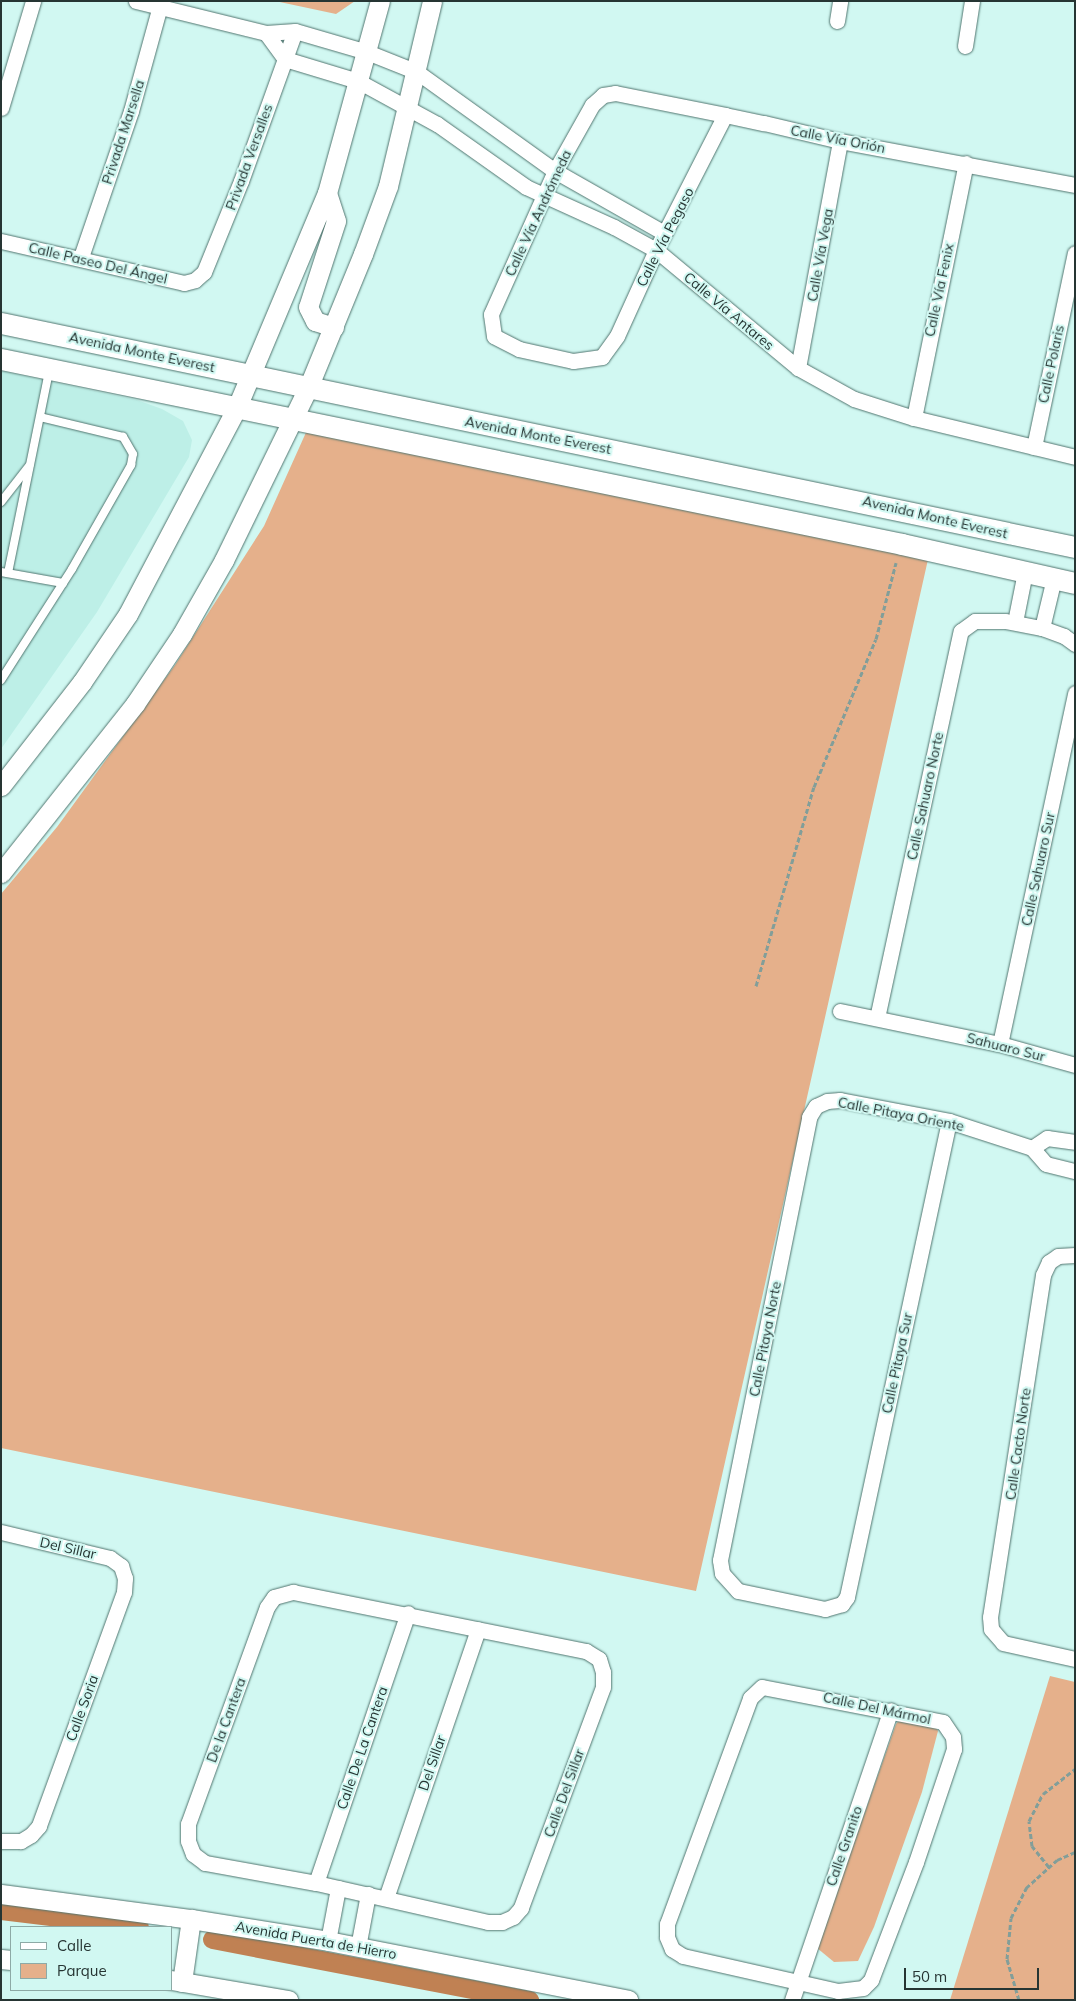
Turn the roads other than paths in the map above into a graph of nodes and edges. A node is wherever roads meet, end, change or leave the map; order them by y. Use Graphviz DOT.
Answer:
graph roads {
  1 [pos="33,1"];
  2 [pos="136,1"];
  3 [pos="380,1"];
  4 [pos="432,1"];
  5 [pos="840,1"];
  6 [pos="972,1"];
  7 [pos="160,6"];
  8 [pos="837,21"];
  9 [pos="295,31"];
  10 [pos="266,33"];
  11 [pos="965,46"];
  12 [pos="367,52"];
  13 [pos="285,58"];
  14 [pos="417,72"];
  15 [pos="358,81"];
  16 [pos="603,96"];
  17 [pos="409,107"];
  18 [pos="1,108"];
  19 [pos="725,115"];
  20 [pos="840,142"];
  21 [pos="966,163"];
  22 [pos="555,170"];
  23 [pos="1075,185"];
  24 [pos="326,193"];
  25 [pos="544,197"];
  26 [pos="664,234"];
  27 [pos="1,241"];
  28 [pos="656,250"];
  29 [pos="1075,253"];
  30 [pos="81,257"];
  31 [pos="195,280"];
  32 [pos="1,323"];
  33 [pos="334,327"];
  34 [pos="602,357"];
  35 [pos="2,361"];
  36 [pos="798,368"];
  37 [pos="49,369"];
  38 [pos="251,376"];
  39 [pos="308,388"];
  40 [pos="237,407"];
  41 [pos="40,417"];
  42 [pos="293,417"];
  43 [pos="914,418"];
  44 [pos="1034,447"];
  45 [pos="1075,457"];
  46 [pos="32,463"];
  47 [pos="1,502"];
  48 [pos="1034,539"];
  49 [pos="1075,547"];
  50 [pos="5,572"];
  51 [pos="1025,572"];
  52 [pos="1054,578"];
  53 [pos="63,583"];
  54 [pos="1075,583"];
  55 [pos="1029,625"];
  56 [pos="1075,644"];
  57 [pos="1,680"];
  58 [pos="1075,693"];
  59 [pos="1,786"];
  60 [pos="1,873"];
  61 [pos="840,1010"];
  62 [pos="877,1018"];
  63 [pos="1000,1044"];
  64 [pos="1075,1065"];
  65 [pos="827,1100"];
  66 [pos="949,1121"];
  67 [pos="1075,1142"];
  68 [pos="1032,1148"];
  69 [pos="1075,1170"];
  70 [pos="1075,1255"];
  71 [pos="2,1534"];
  72 [pos="125,1578"];
  73 [pos="283,1593"];
  74 [pos="842,1604"];
  75 [pos="408,1613"];
  76 [pos="478,1629"];
  77 [pos="1075,1660"];
  78 [pos="891,1710"];
  79 [pos="1,1841"];
  80 [pos="193,1854"];
  81 [pos="316,1883"];
  82 [pos="338,1888"];
  83 [pos="1,1894"];
  84 [pos="368,1894"];
  85 [pos="386,1898"];
  86 [pos="191,1919"];
  87 [pos="328,1941"];
  88 [pos="358,1947"];
  89 [pos="176,1981"];
  90 [pos="797,1981"];
  91 [pos="568,1994"];
  92 [pos="837,1995"];
  93 [pos="288,2000"];
  94 [pos="628,2000"];
  95 [pos="792,2000"];
  1 -- 18 [label="street"];
  2 -- 7 [label="street"];
  3 -- 12 [label="street"];
  4 -- 14 [label="street"];
  5 -- 8 [label="street"];
  6 -- 11 [label="street"];
  7 -- 10 [label="street"];
  7 -- 30 [label="street, Privada Marsella"];
  9 -- 10 [label="street"];
  9 -- 12 [label="street"];
  9 -- 13 [label="street, Privada Versalles"];
  10 -- 13 [label="street"];
  12 -- 14 [label="street"];
  12 -- 15 [label="street"];
  13 -- 15 [label="street, Calle Vía Antares"];
  13 -- 31 [label="street, Privada Versalles"];
  14 -- 17 [label="street"];
  14 -- 22 [label="street"];
  15 -- 17 [label="street, Calle Vía Antares"];
  15 -- 24 [label="street"];
  16 -- 19 [label="street, Calle Vía Orión"];
  16 -- 22 [label="street, Calle Vía Andrómeda"];
  17 -- 25 [label="street, Calle Vía Antares"];
  17 -- 33 [label="street"];
  19 -- 20 [label="street, Calle Vía Orión"];
  19 -- 26 [label="street, Calle Vía Pegaso"];
  20 -- 21 [label="street, Calle Vía Orión"];
  20 -- 36 [label="street, Calle Vía Vega"];
  21 -- 23 [label="street, Calle Vía Orión"];
  21 -- 43 [label="street, Calle Vía Fenix"];
  22 -- 25 [label="street, Calle Vía Andrómeda"];
  22 -- 26 [label="street"];
  24 -- 33 [label="street"];
  24 -- 38 [label="street"];
  25 -- 28 [label="street, Calle Vía Antares"];
  25 -- 34 [label="street, Calle Vía Andrómeda"];
  26 -- 28 [label="street, Calle Vía Pegaso"];
  27 -- 30 [label="street, Calle Paseo Del Ángel"];
  28 -- 34 [label="street, Calle Vía Pegaso"];
  28 -- 36 [label="street, Calle Vía Antares"];
  29 -- 44 [label="street, Calle Polaris"];
  30 -- 31 [label="street, Calle Paseo Del Ángel"];
  32 -- 38 [label="main road, Avenida Monte Everest"];
  33 -- 39 [label="street"];
  35 -- 37 [label="main road"];
  36 -- 43 [label="street, Calle Vía Antares"];
  37 -- 40 [label="main road"];
  37 -- 41 [label="lane"];
  38 -- 39 [label="main road, Avenida Monte Everest"];
  38 -- 40 [label="street"];
  39 -- 42 [label="street"];
  39 -- 48 [label="main road, Avenida Monte Everest"];
  40 -- 42 [label="main road"];
  40 -- 59 [label="street"];
  41 -- 46 [label="lane"];
  41 -- 53 [label="lane"];
  42 -- 51 [label="main road"];
  42 -- 60 [label="street"];
  43 -- 44 [label="street, Calle Vía Antares"];
  44 -- 45 [label="street, Calle Vía Antares"];
  46 -- 47 [label="lane"];
  46 -- 50 [label="lane"];
  48 -- 49 [label="main road, Avenida Monte Everest"];
  48 -- 51 [label="main road"];
  50 -- 53 [label="lane"];
  51 -- 52 [label="main road"];
  51 -- 55 [label="street"];
  52 -- 54 [label="main road"];
  52 -- 55 [label="street"];
  53 -- 57 [label="lane"];
  55 -- 56 [label="street"];
  55 -- 62 [label="street, Calle Sahuaro Norte"];
  58 -- 63 [label="street, Calle Sahuaro Sur"];
  61 -- 62 [label="street, Sahuaro Sur"];
  62 -- 63 [label="street, Sahuaro Sur"];
  63 -- 64 [label="street, Sahuaro Sur"];
  65 -- 66 [label="street, Calle Pitaya Oriente"];
  65 -- 74 [label="street, Calle Pitaya Norte"];
  66 -- 68 [label="street, Calle Pitaya Oriente"];
  66 -- 74 [label="street, Calle Pitaya Sur"];
  67 -- 68 [label="street"];
  68 -- 69 [label="street, Calle Pitaya Oriente"];
  70 -- 77 [label="street, Calle Cacto Norte"];
  71 -- 72 [label="street, Del Sillar"];
  72 -- 79 [label="street, Calle Soria"];
  73 -- 75 [label="street, Calle Del Sillar"];
  73 -- 80 [label="street, De la Cantera"];
  75 -- 76 [label="street, Calle Del Sillar"];
  75 -- 81 [label="street, Calle De La Cantera"];
  76 -- 85 [label="street, Del Sillar"];
  76 -- 85 [label="street, Calle Del Sillar"];
  78 -- 90 [label="street, Calle Granito"];
  78 -- 90 [label="street, Calle Del Mármol"];
  78 -- 92 [label="street, Calle Del Mármol"];
  80 -- 81 [label="street, Calle Del Sillar"];
  81 -- 82 [label="street, Calle Del Sillar"];
  82 -- 84 [label="street, Calle Del Sillar"];
  82 -- 87 [label="street"];
  83 -- 86 [label="street, Avenida Puerta de Hierro"];
  84 -- 85 [label="street, Calle Del Sillar"];
  84 -- 88 [label="street"];
  86 -- 87 [label="street, Avenida Puerta de Hierro"];
  86 -- 89 [label="street"];
  87 -- 88 [label="street, Avenida Puerta de Hierro"];
  88 -- 91 [label="street, Avenida Puerta de Hierro"];
  89 -- 93 [label="street"];
  90 -- 92 [label="street, Calle Del Mármol"];
  90 -- 95 [label="street, Calle Granito"];
  91 -- 94 [label="street, Avenida Puerta de Hierro"];
}
